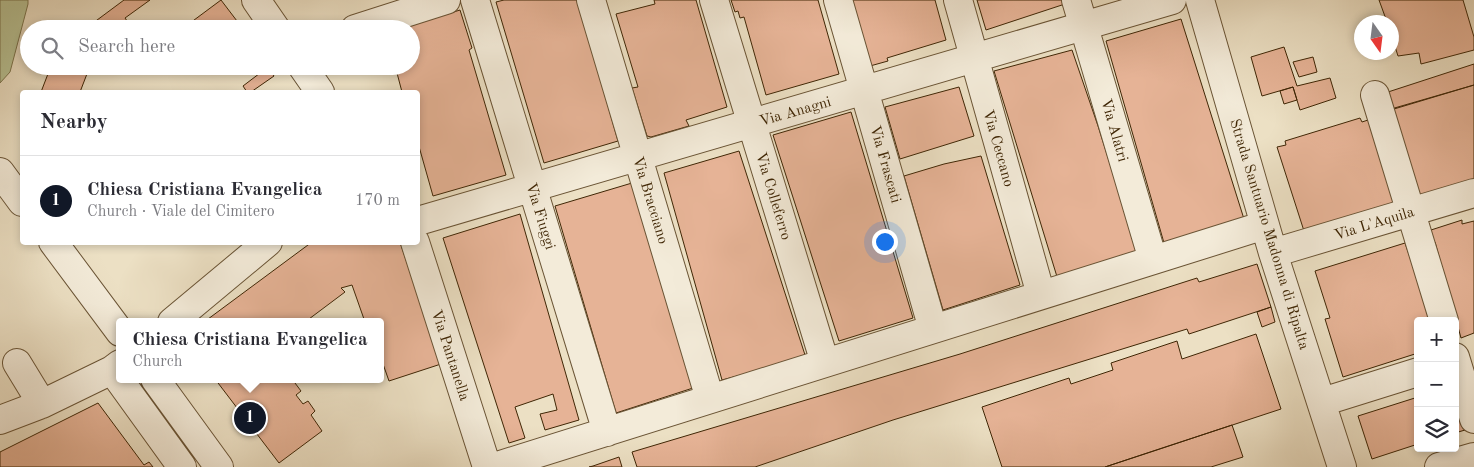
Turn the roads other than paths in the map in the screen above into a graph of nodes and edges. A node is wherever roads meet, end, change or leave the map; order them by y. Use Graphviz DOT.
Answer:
graph roads {
  1 [pos="256,0"];
  2 [pos="446,0"];
  3 [pos="475,0"];
  4 [pos="591,0"];
  5 [pos="714,0"];
  6 [pos="838,0"];
  7 [pos="958,0"];
  8 [pos="1076,0"];
  9 [pos="1172,0"];
  10 [pos="1200,0"];
  11 [pos="270,20"];
  12 [pos="383,20"];
  13 [pos="1084,26"];
  14 [pos="974,58"];
  15 [pos="308,75"];
  16 [pos="319,90"];
  17 [pos="864,90"];
  18 [pos="1375,95"];
  19 [pos="752,123"];
  20 [pos="638,156"];
  21 [pos="0,172"];
  22 [pos="532,187"];
  23 [pos="1474,193"];
  24 [pos="20,199"];
  25 [pos="1411,212"];
  26 [pos="420,220"];
  27 [pos="1265,225"];
  28 [pos="54,245"];
  29 [pos="264,245"];
  30 [pos="415,245"];
  31 [pos="1273,253"];
  32 [pos="1153,260"];
  33 [pos="1040,295"];
  34 [pos="1443,317"];
  35 [pos="177,318"];
  36 [pos="116,327"];
  37 [pos="933,329"];
  38 [pos="1460,358"];
  39 [pos="17,363"];
  40 [pos="825,363"];
  41 [pos="116,367"];
  42 [pos="1414,373"];
  43 [pos="127,383"];
  44 [pos="158,383"];
  45 [pos="710,399"];
  46 [pos="1322,402"];
  47 [pos="42,404"];
  48 [pos="1474,419"];
  49 [pos="0,420"];
  50 [pos="607,432"];
  51 [pos="1474,456"];
  52 [pos="182,467"];
  53 [pos="219,467"];
  54 [pos="487,467"];
  55 [pos="494,467"];
  56 [pos="1342,467"];
  57 [pos="1439,467"];
  1 -- 11 [label="street"];
  2 -- 12 [label="street"];
  3 -- 22 [label="street, Via Fiuggi"];
  4 -- 20 [label="street, Via Bracciano"];
  5 -- 19 [label="street, Via Colleferro"];
  6 -- 17 [label="street, Via Frascati"];
  7 -- 14 [label="street, Via Ceccano"];
  8 -- 13 [label="street, Via Alatri"];
  9 -- 13 [label="street, Via Anagni"];
  10 -- 27 [label="street, Strada Santuario Madonna di Ripalta"];
  13 -- 14 [label="street, Via Anagni"];
  13 -- 32 [label="street, Via Alatri"];
  14 -- 17 [label="street, Via Anagni"];
  14 -- 33 [label="street, Via Ceccano"];
  15 -- 16 [label="street"];
  17 -- 19 [label="street, Via Anagni"];
  17 -- 37 [label="street, Via Frascati"];
  18 -- 25 [label="street"];
  19 -- 20 [label="street, Via Anagni"];
  19 -- 40 [label="street, Via Colleferro"];
  20 -- 22 [label="street, Via Anagni"];
  20 -- 45 [label="street, Via Bracciano"];
  21 -- 24 [label="street"];
  22 -- 26 [label="street, Via Anagni"];
  22 -- 50 [label="street, Via Fiuggi"];
  23 -- 25 [label="street, Via L'Aquila"];
  25 -- 31 [label="street, Via L'Aquila"];
  25 -- 34 [label="street"];
  27 -- 31 [label="street, Strada Santuario Madonna di Ripalta"];
  27 -- 32 [label="street"];
  28 -- 36 [label="street"];
  29 -- 35 [label="street"];
  30 -- 54 [label="street, Via Pantanella"];
  31 -- 46 [label="street, Strada Santuario Madonna di Ripalta"];
  32 -- 33 [label="street"];
  33 -- 37 [label="street"];
  37 -- 40 [label="street"];
  38 -- 48 [label="street"];
  39 -- 47 [label="street"];
  40 -- 45 [label="street"];
  41 -- 47 [label="street"];
  42 -- 46 [label="street"];
  43 -- 52 [label="street"];
  44 -- 53 [label="street"];
  45 -- 50 [label="street"];
  46 -- 56 [label="street, Strada Santuario Madonna di Ripalta"];
  47 -- 49 [label="street"];
  50 -- 55 [label="street"];
  51 -- 57 [label="street"];
}
